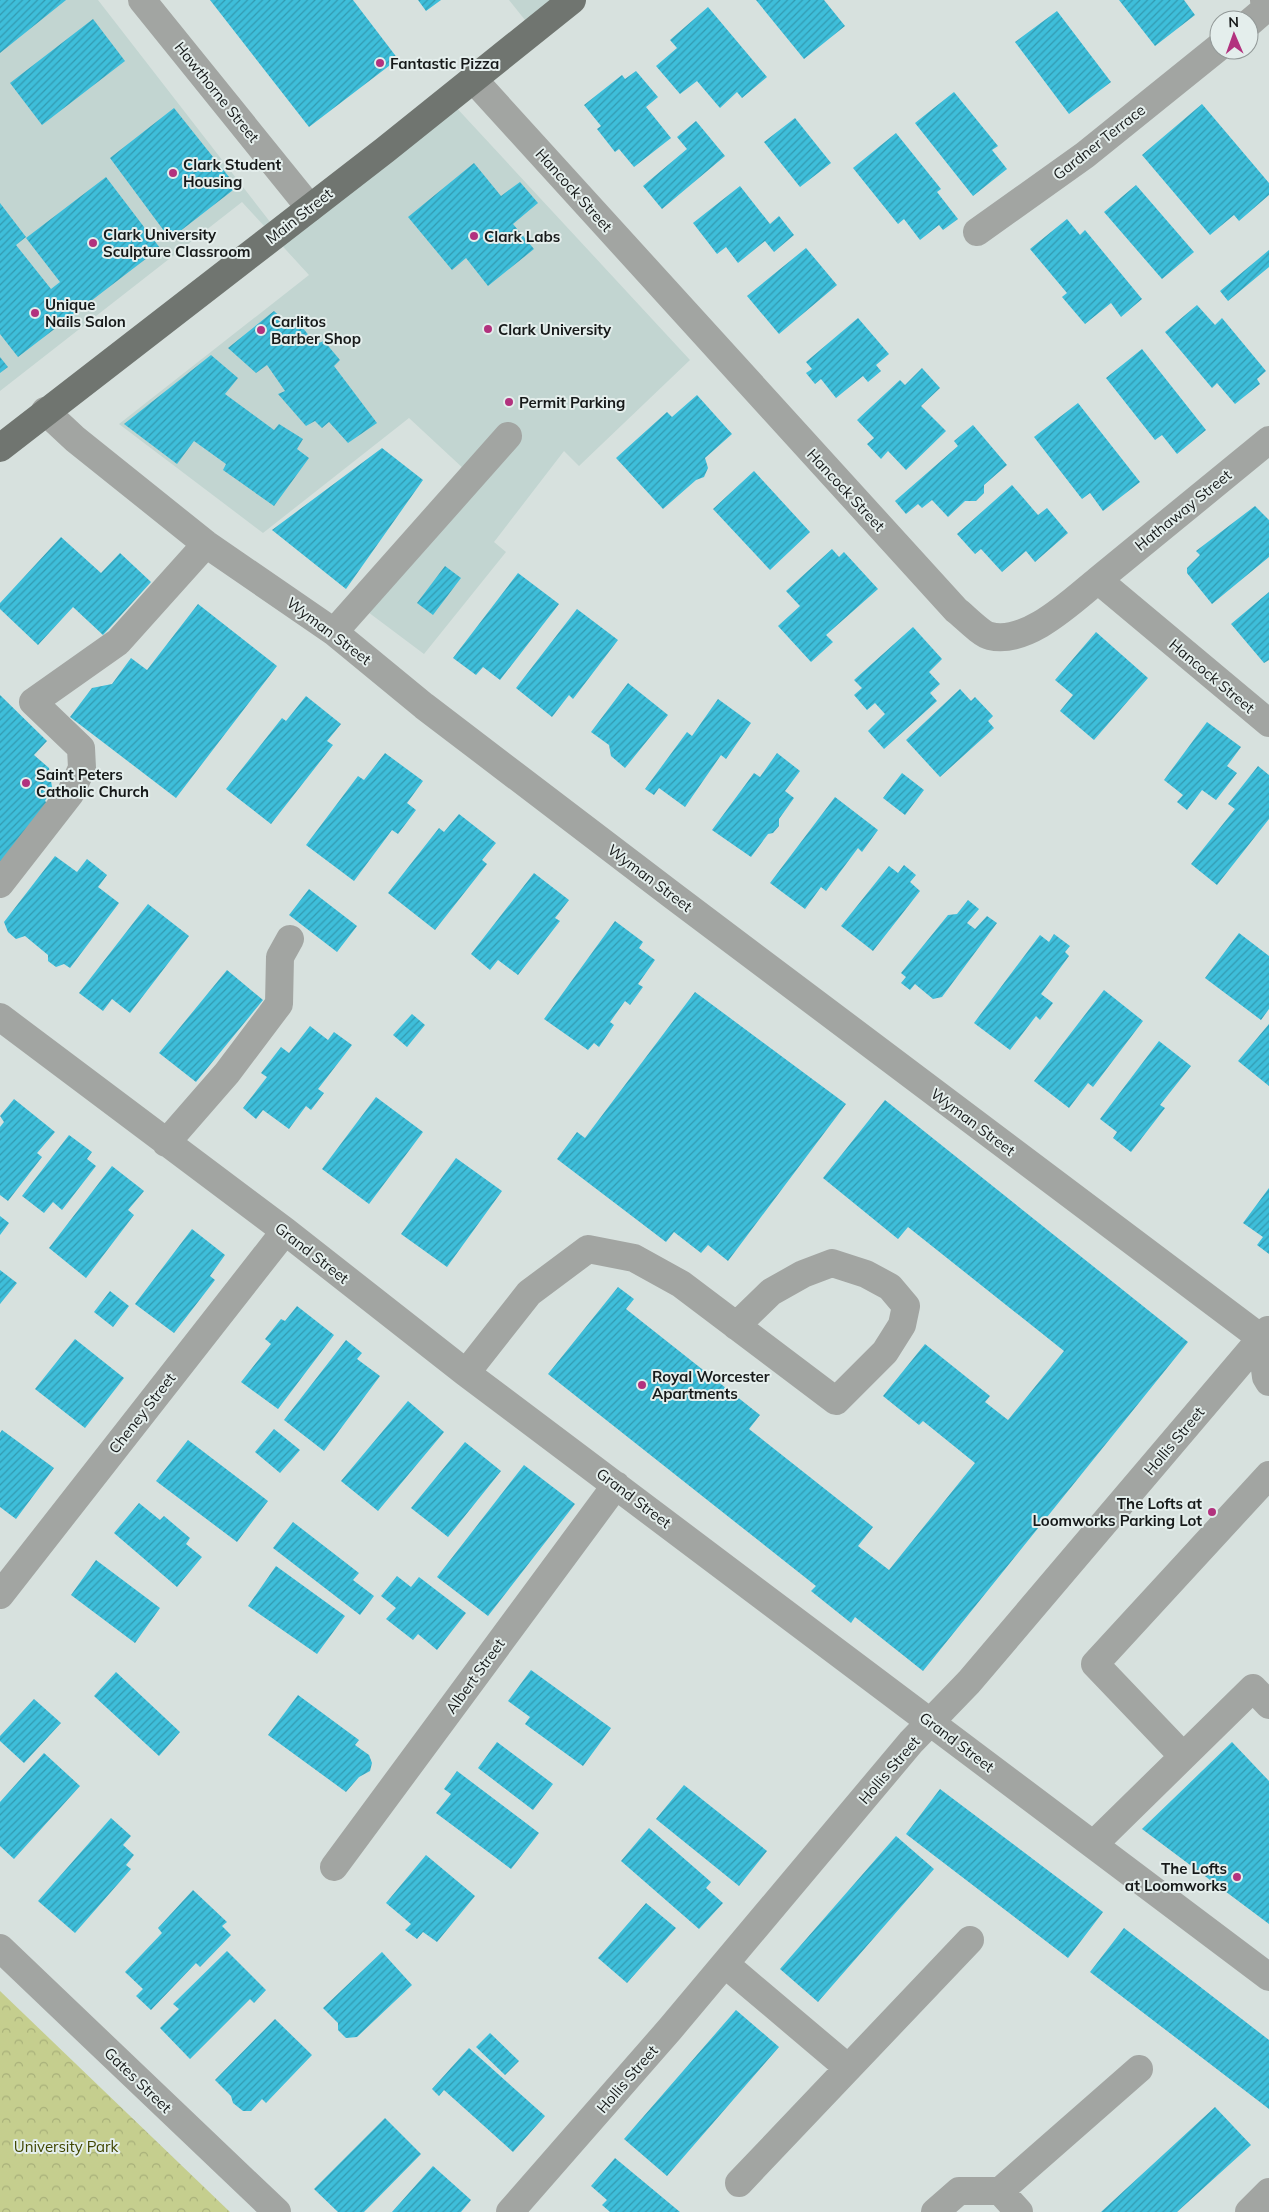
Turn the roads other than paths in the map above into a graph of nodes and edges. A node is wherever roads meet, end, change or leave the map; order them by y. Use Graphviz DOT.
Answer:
graph roads {
  1 [pos="142,0"];
  2 [pos="572,0"];
  3 [pos="1264,0"];
  4 [pos="1269,6"];
  5 [pos="1259,14"];
  6 [pos="1209,55"];
  7 [pos="473,79"];
  8 [pos="310,208"];
  9 [pos="976,232"];
  10 [pos="45,411"];
  11 [pos="508,436"];
  12 [pos="1269,440"];
  13 [pos="0,448"];
  14 [pos="206,544"];
  15 [pos="1098,580"];
  16 [pos="334,632"];
  17 [pos="1269,723"];
  18 [pos="0,884"];
  19 [pos="290,939"];
  20 [pos="3,1025"];
  21 [pos="166,1143"];
  22 [pos="284,1231"];
  23 [pos="736,1326"];
  24 [pos="1265,1333"];
  25 [pos="466,1373"];
  26 [pos="1269,1382"];
  27 [pos="1269,1475"];
  28 [pos="616,1484"];
  29 [pos="0,1595"];
  30 [pos="1269,1705"];
  31 [pos="931,1723"];
  32 [pos="1182,1755"];
  33 [pos="1094,1844"];
  34 [pos="334,1867"];
  35 [pos="970,1940"];
  36 [pos="0,1948"];
  37 [pos="725,1964"];
  38 [pos="1269,1977"];
  39 [pos="848,2068"];
  40 [pos="1140,2069"];
  41 [pos="739,2183"];
  42 [pos="1000,2191"];
  43 [pos="1269,2192"];
  44 [pos="277,2212"];
  45 [pos="510,2212"];
  46 [pos="934,2212"];
  47 [pos="1019,2212"];
  48 [pos="1249,2212"];
  1 -- 8 [label="street, Hawthorne Street"];
  2 -- 7 [label="main road, Main Street"];
  3 -- 4 [label="street"];
  4 -- 5 [label="street"];
  6 -- 9 [label="street, Gardner Terrace"];
  7 -- 8 [label="main road, Main Street"];
  7 -- 15 [label="street, Hancock Street"];
  8 -- 10 [label="main road, Main Street"];
  10 -- 13 [label="main road, Main Street"];
  10 -- 14 [label="street, Wyman Street"];
  11 -- 16 [label="street"];
  12 -- 15 [label="street, Hathaway Street"];
  14 -- 16 [label="street, Wyman Street"];
  14 -- 18 [label="street"];
  15 -- 17 [label="street, Hancock Street"];
  16 -- 24 [label="street, Wyman Street"];
  19 -- 21 [label="street"];
  20 -- 21 [label="street, Grand Street"];
  21 -- 22 [label="street, Grand Street"];
  22 -- 25 [label="street, Grand Street"];
  22 -- 29 [label="street, Cheney Street"];
  23 -- 23 [label="street"];
  23 -- 25 [label="street"];
  24 -- 26 [label="street"];
  24 -- 31 [label="street, Hollis Street"];
  25 -- 28 [label="street, Grand Street"];
  27 -- 32 [label="street"];
  28 -- 31 [label="street, Grand Street"];
  28 -- 34 [label="street, Albert Street"];
  30 -- 32 [label="street"];
  31 -- 33 [label="street, Grand Street"];
  31 -- 37 [label="street, Hollis Street"];
  32 -- 33 [label="street"];
  33 -- 38 [label="street, Grand Street"];
  35 -- 39 [label="street"];
  36 -- 44 [label="street, Gates Street"];
  37 -- 39 [label="street"];
  37 -- 45 [label="street, Hollis Street"];
  39 -- 41 [label="street"];
  40 -- 42 [label="street"];
  42 -- 46 [label="street"];
  42 -- 47 [label="street"];
  43 -- 48 [label="street"];
}
